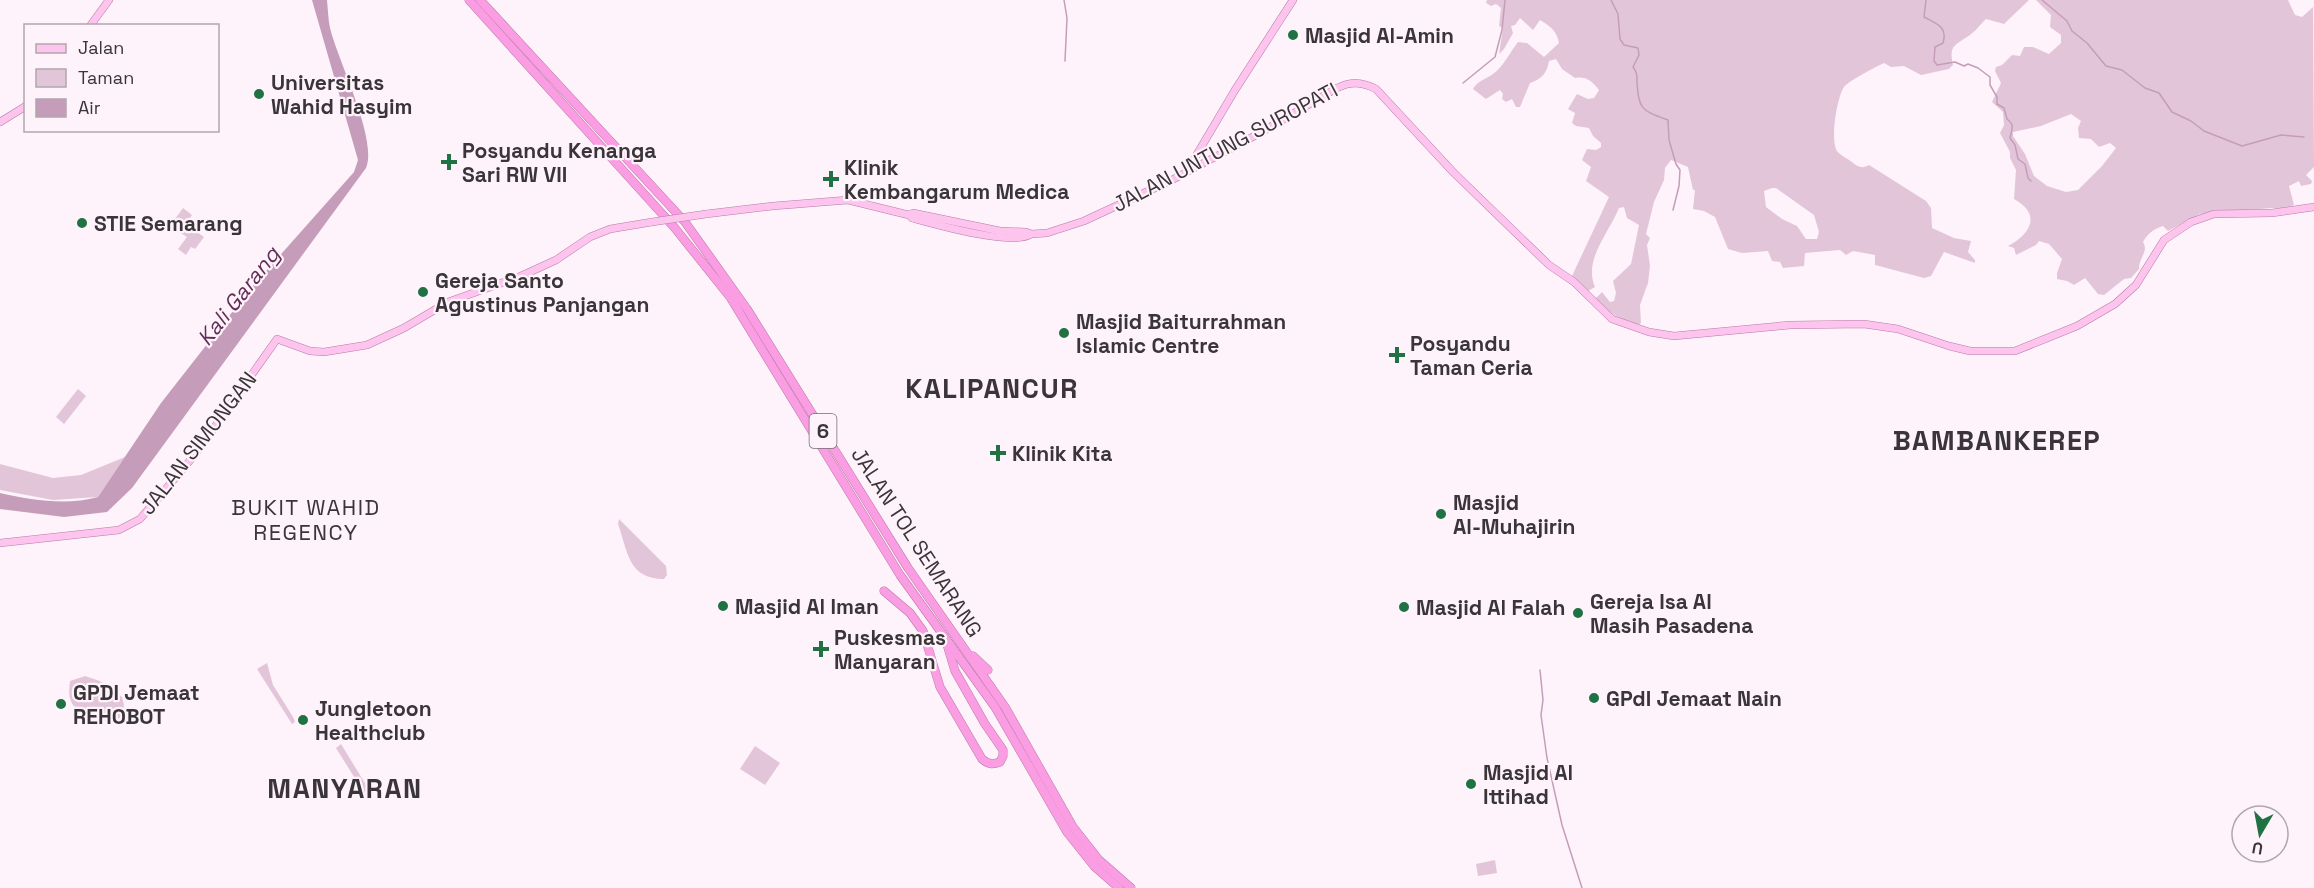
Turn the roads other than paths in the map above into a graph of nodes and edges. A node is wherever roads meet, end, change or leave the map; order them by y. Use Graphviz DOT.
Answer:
graph roads {
  1 [pos="109,0"];
  2 [pos="469,0"];
  3 [pos="480,0"];
  4 [pos="1293,0"];
  5 [pos="91,24"];
  6 [pos="24,107"];
  7 [pos="0,122"];
  8 [pos="1187,171"];
  9 [pos="2314,207"];
  10 [pos="277,339"];
  11 [pos="0,543"];
  12 [pos="884,591"];
  13 [pos="943,633"];
  14 [pos="969,654"];
  15 [pos="988,670"];
  16 [pos="1018,717"];
  17 [pos="1019,731"];
  18 [pos="1119,888"];
  19 [pos="1131,888"];
  1 -- 5 [label="main road"];
  2 -- 13 [label="highway, JALAN TOL SEMARANG / 6"];
  3 -- 14 [label="highway, JALAN TOL SEMARANG / 6"];
  4 -- 8 [label="main road"];
  6 -- 7 [label="main road"];
  8 -- 9 [label="main road, JALAN UNTUNG SUROPATI"];
  8 -- 10 [label="main road, JALAN UNTUNG SUROPATI, bridge"];
  10 -- 11 [label="main road, JALAN SIMONGAN"];
  12 -- 13 [label="highway"];
  13 -- 18 [label="highway, JALAN TOL SEMARANG / 6"];
  14 -- 15 [label="highway"];
  14 -- 17 [label="highway, JALAN TOL SEMARANG / 6"];
  16 -- 17 [label="highway"];
  17 -- 19 [label="highway, JALAN TOL SEMARANG / 6"];
}
